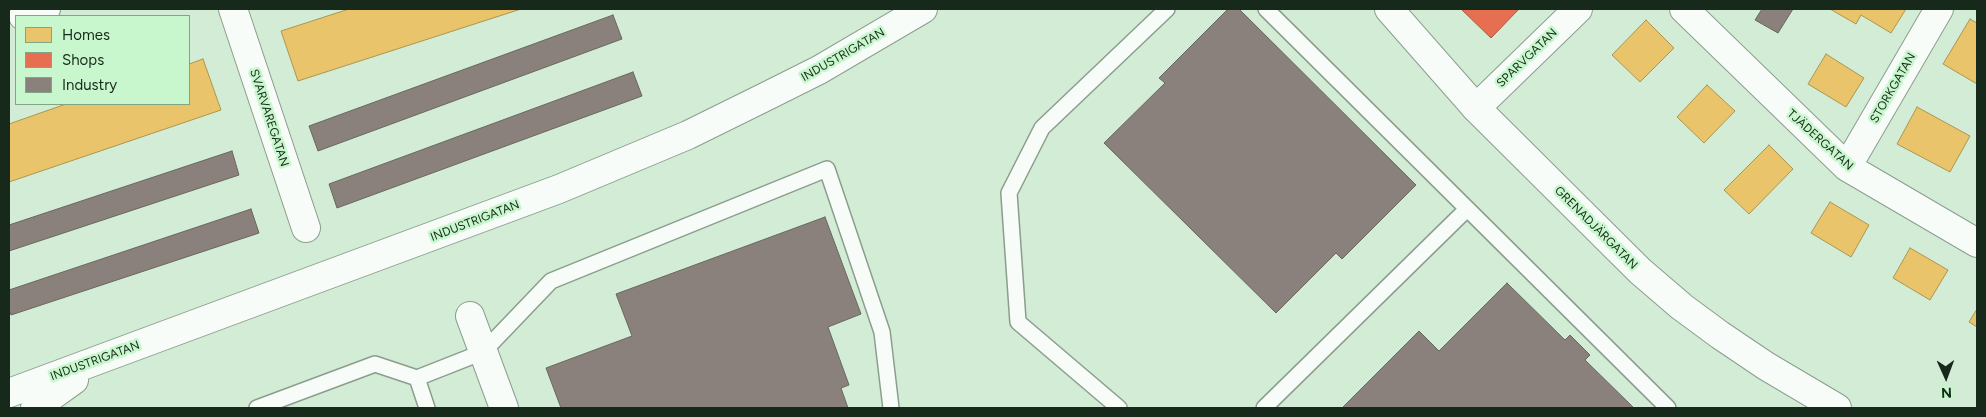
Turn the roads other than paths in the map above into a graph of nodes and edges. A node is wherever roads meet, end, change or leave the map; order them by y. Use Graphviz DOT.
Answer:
graph roads {
  1 [pos="46,9"];
  2 [pos="233,9"];
  3 [pos="923,9"];
  4 [pos="1167,9"];
  5 [pos="1266,9"];
  6 [pos="1389,9"];
  7 [pos="1577,9"];
  8 [pos="1684,9"];
  9 [pos="1940,9"];
  10 [pos="26,15"];
  11 [pos="1476,108"];
  12 [pos="1847,167"];
  13 [pos="1467,209"];
  14 [pos="306,228"];
  15 [pos="1977,243"];
  16 [pos="470,316"];
  17 [pos="484,352"];
  18 [pos="106,357"];
  19 [pos="417,378"];
  20 [pos="9,394"];
  21 [pos="35,408"];
  22 [pos="257,408"];
  23 [pos="427,408"];
  24 [pos="504,408"];
  25 [pos="891,408"];
  26 [pos="1119,408"];
  27 [pos="1264,408"];
  28 [pos="1668,408"];
  29 [pos="1837,408"];
  1 -- 10 [label="street"];
  2 -- 14 [label="street, SVARVAREGATAN"];
  3 -- 18 [label="street, INDUSTRIGATAN"];
  4 -- 26 [label="lane"];
  5 -- 13 [label="lane"];
  6 -- 11 [label="street, GRENADJÄRGATAN"];
  7 -- 11 [label="street, SPARVGATAN"];
  8 -- 12 [label="street, TJÄDERGATAN"];
  9 -- 12 [label="street, STORKGATAN"];
  11 -- 29 [label="street, GRENADJÄRGATAN"];
  12 -- 15 [label="street, TJÄDERGATAN"];
  13 -- 27 [label="lane"];
  13 -- 28 [label="lane"];
  16 -- 17 [label="street"];
  17 -- 19 [label="lane"];
  17 -- 24 [label="street"];
  17 -- 25 [label="lane"];
  18 -- 20 [label="street, INDUSTRIGATAN"];
  18 -- 21 [label="street"];
  19 -- 22 [label="lane"];
  19 -- 23 [label="lane"];
}
